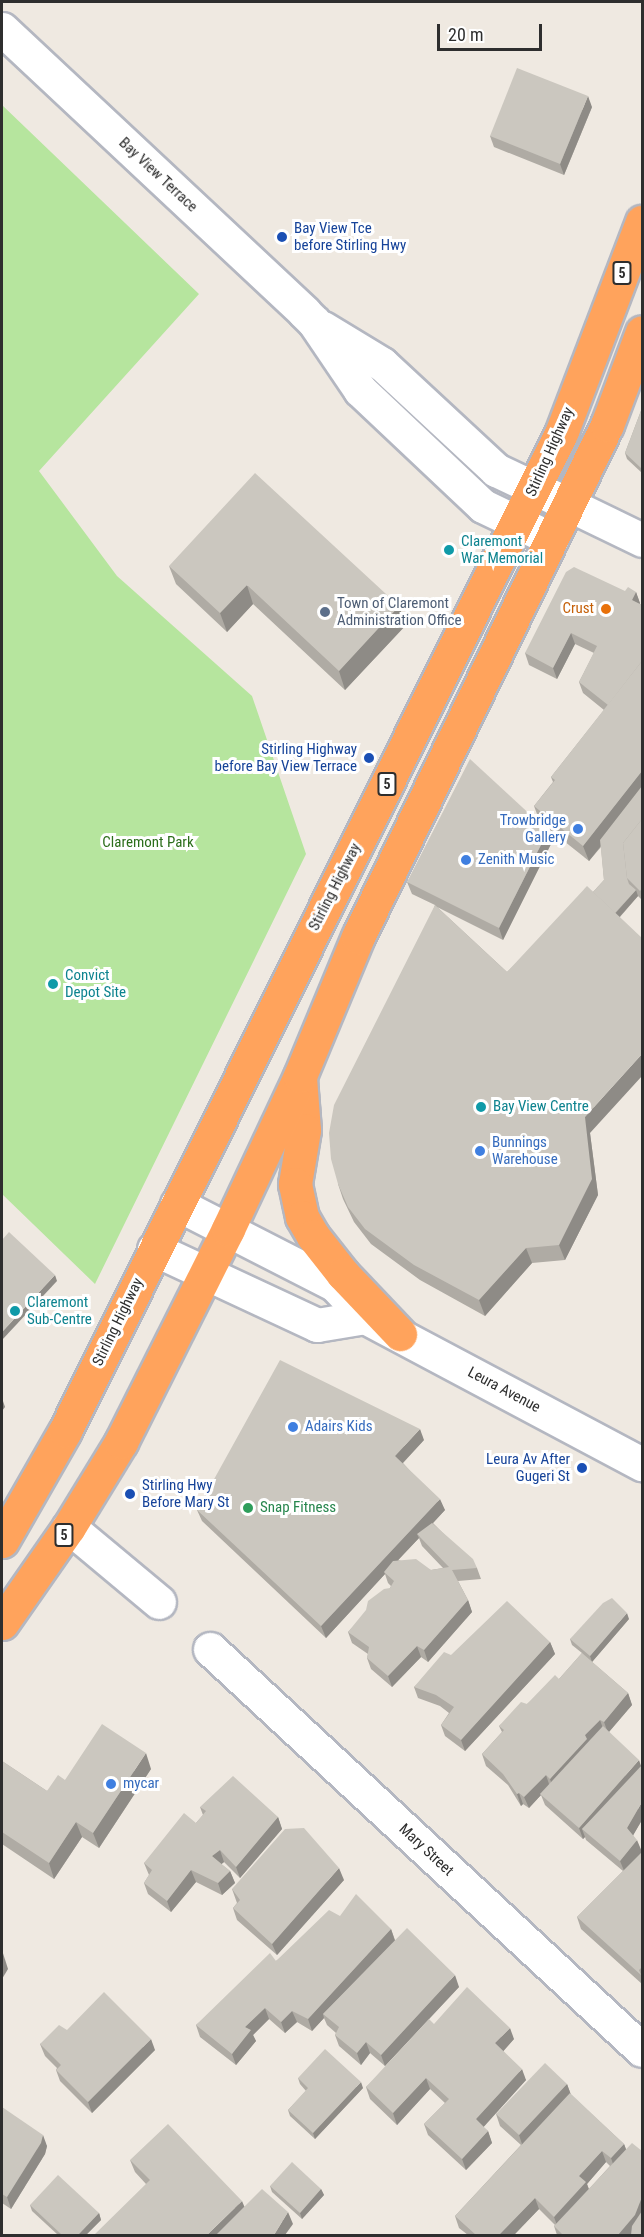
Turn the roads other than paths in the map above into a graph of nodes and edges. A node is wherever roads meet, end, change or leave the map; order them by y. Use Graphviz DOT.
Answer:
graph roads {
  1 [pos="2,29"];
  2 [pos="642,222"];
  3 [pos="314,322"];
  4 [pos="642,332"];
  5 [pos="534,488"];
  6 [pos="568,504"];
  7 [pos="517,522"];
  8 [pos="552,539"];
  9 [pos="642,540"];
  10 [pos="300,1076"];
  11 [pos="177,1204"];
  12 [pos="228,1229"];
  13 [pos="154,1249"];
  14 [pos="204,1273"];
  15 [pos="365,1317"];
  16 [pos="400,1335"];
  17 [pos="642,1464"];
  18 [pos="69,1527"];
  19 [pos="2,1541"];
  20 [pos="159,1602"];
  21 [pos="2,1623"];
  22 [pos="210,1649"];
  23 [pos="642,2050"];
  1 -- 3 [label="main road, Bay View Terrace"];
  2 -- 5 [label="highway, Stirling Highway / 5"];
  3 -- 5 [label="main road, Bay View Terrace"];
  3 -- 7 [label="main road, Bay View Terrace"];
  4 -- 6 [label="highway, 5"];
  5 -- 6 [label="main road, Bay View Terrace"];
  5 -- 7 [label="highway, Stirling Highway / 5"];
  6 -- 8 [label="highway, 5"];
  6 -- 9 [label="main road, Bay View Terrace"];
  7 -- 8 [label="main road, Bay View Terrace"];
  7 -- 11 [label="highway, Stirling Highway / 5"];
  8 -- 10 [label="highway, 5"];
  10 -- 12 [label="highway, 5"];
  10 -- 16 [label="highway"];
  11 -- 12 [label="main road, Leura Avenue"];
  11 -- 13 [label="highway, Stirling Highway / 5"];
  12 -- 14 [label="highway, 5"];
  12 -- 15 [label="main road, Leura Avenue"];
  13 -- 14 [label="main road"];
  13 -- 19 [label="highway, Stirling Highway / 5"];
  14 -- 15 [label="main road"];
  14 -- 18 [label="highway, 5"];
  15 -- 16 [label="main road, Leura Avenue"];
  16 -- 17 [label="main road, Leura Avenue"];
  18 -- 20 [label="main road"];
  18 -- 21 [label="highway, 5"];
  22 -- 23 [label="main road, Mary Street"];
}
